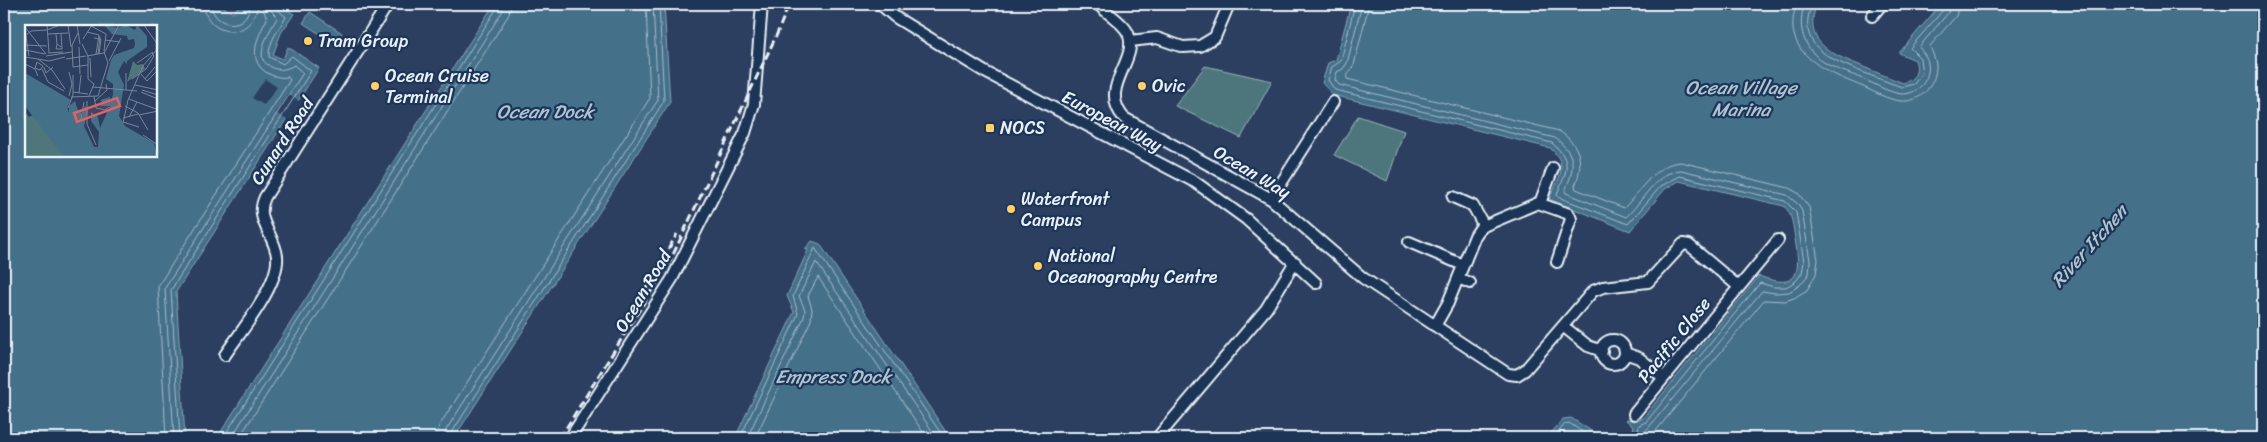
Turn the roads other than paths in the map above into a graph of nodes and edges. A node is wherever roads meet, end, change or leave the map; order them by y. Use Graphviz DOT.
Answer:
graph roads {
  1 [pos="388,4"];
  2 [pos="762,4"];
  3 [pos="880,4"];
  4 [pos="1098,4"];
  5 [pos="1229,4"];
  6 [pos="1882,4"];
  7 [pos="1872,16"];
  8 [pos="1130,41"];
  9 [pos="1333,102"];
  10 [pos="1553,168"];
  11 [pos="1453,196"];
  12 [pos="1271,199"];
  13 [pos="1540,203"];
  14 [pos="1484,226"];
  15 [pos="1778,240"];
  16 [pos="1408,242"];
  17 [pos="1295,262"];
  18 [pos="1557,262"];
  19 [pos="1463,265"];
  20 [pos="1458,278"];
  21 [pos="1316,283"];
  22 [pos="1470,284"];
  23 [pos="1739,287"];
  24 [pos="1435,326"];
  25 [pos="1563,326"];
  26 [pos="1602,351"];
  27 [pos="1625,353"];
  28 [pos="225,355"];
  29 [pos="1664,378"];
  30 [pos="1634,414"];
  31 [pos="570,438"];
  32 [pos="1157,438"];
  1 -- 28 [label="street, Cunard Road"];
  2 -- 31 [label="street, Ocean Road"];
  3 -- 17 [label="street, European Way"];
  4 -- 8 [label="street"];
  5 -- 8 [label="street"];
  6 -- 7 [label="street"];
  8 -- 12 [label="street, Ocean Way"];
  9 -- 12 [label="street"];
  10 -- 13 [label="street"];
  11 -- 14 [label="street"];
  12 -- 24 [label="street, Ocean Way"];
  13 -- 14 [label="street"];
  13 -- 18 [label="street"];
  14 -- 19 [label="street"];
  15 -- 23 [label="street, Pacific Close"];
  16 -- 19 [label="street"];
  17 -- 21 [label="street, European Way"];
  17 -- 32 [label="street"];
  19 -- 20 [label="street"];
  20 -- 22 [label="street"];
  20 -- 24 [label="street"];
  23 -- 25 [label="street"];
  23 -- 29 [label="street, Pacific Close"];
  24 -- 25 [label="street, Ocean Way"];
  25 -- 26 [label="street"];
  26 -- 27 [label="street"];
  26 -- 27 [label="street"];
  27 -- 29 [label="street"];
  29 -- 30 [label="street, Pacific Close"];
}
